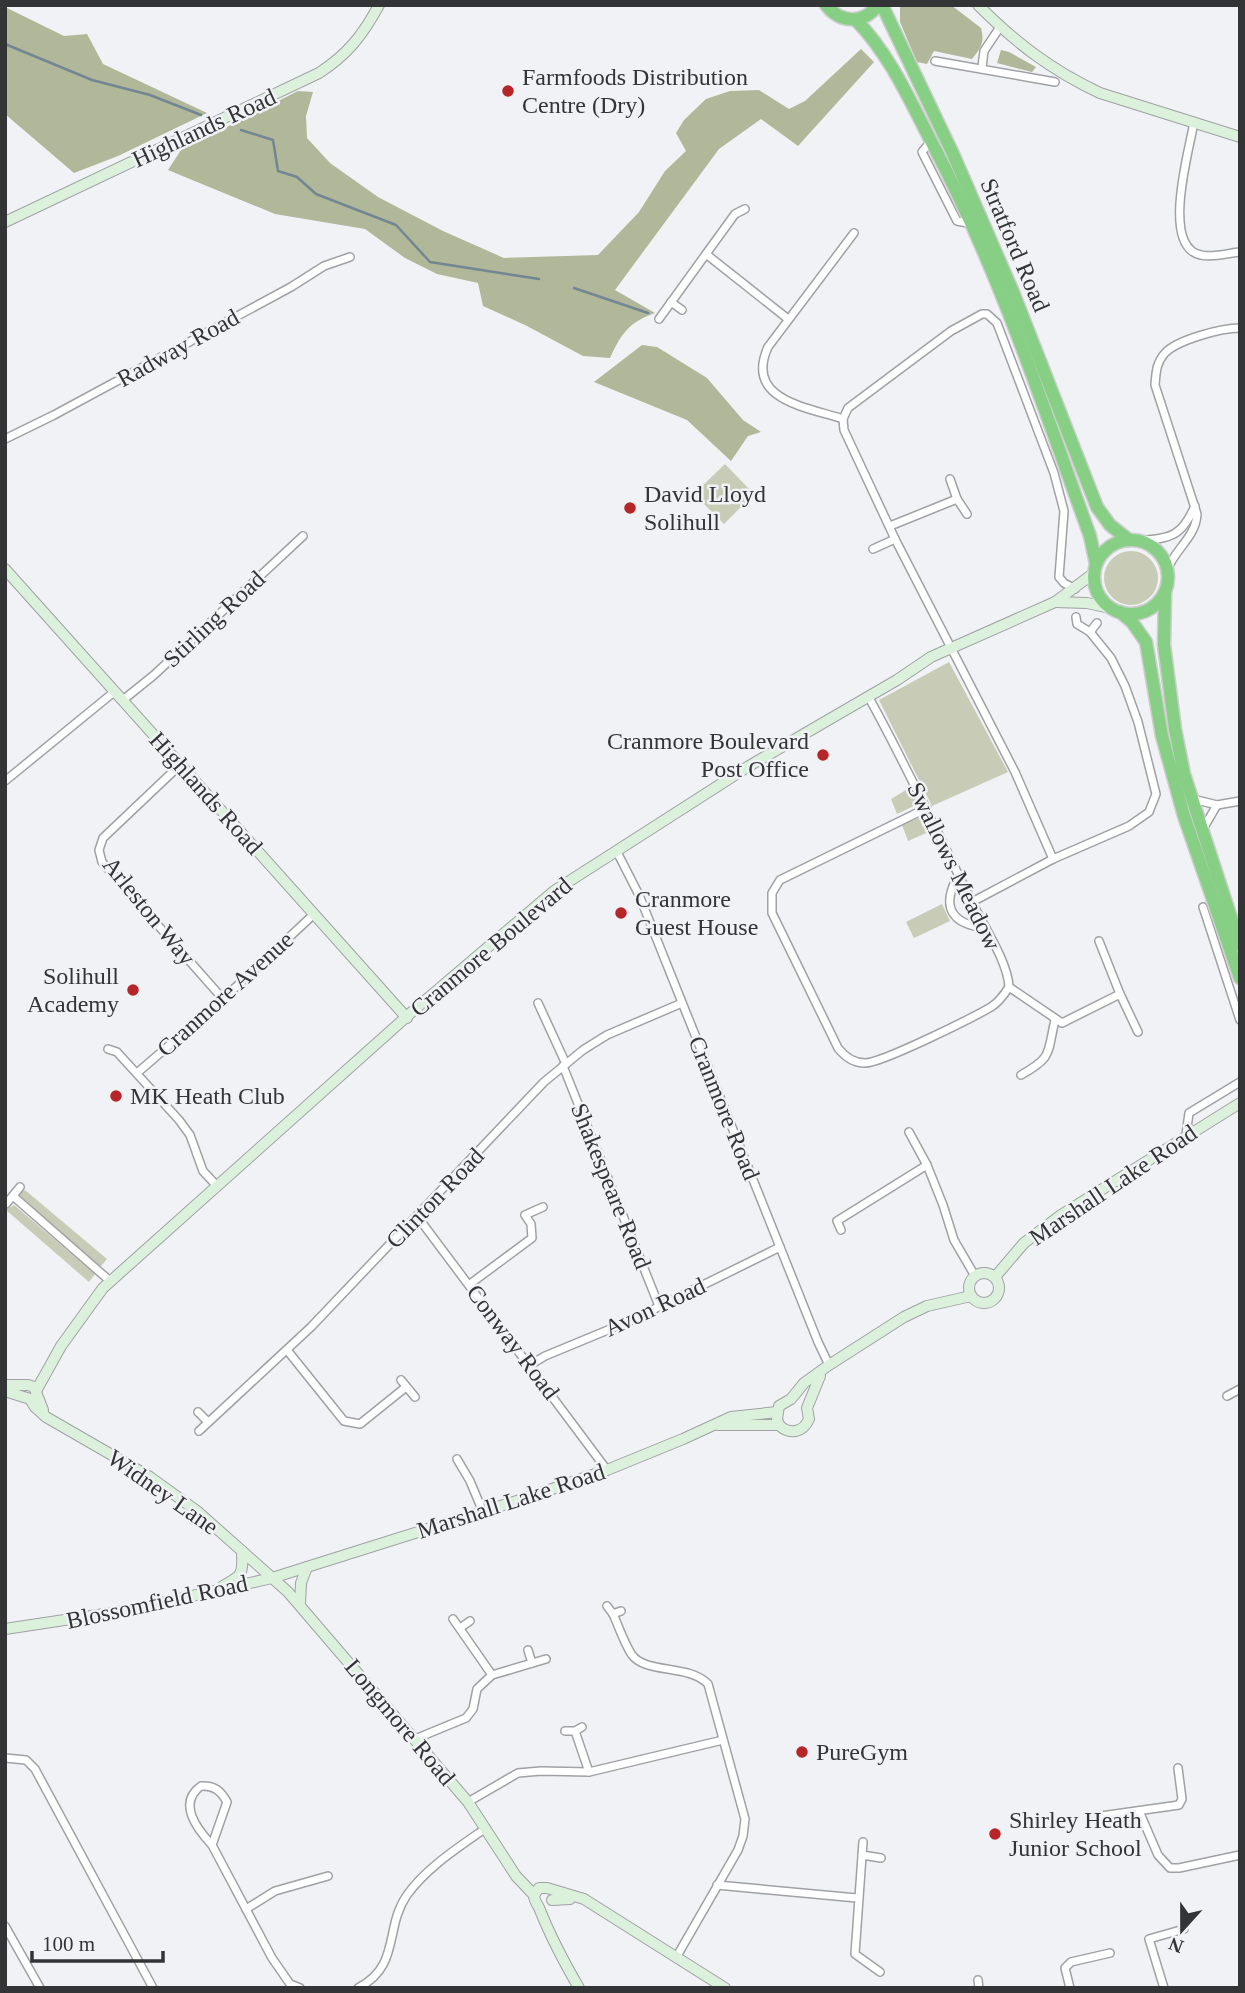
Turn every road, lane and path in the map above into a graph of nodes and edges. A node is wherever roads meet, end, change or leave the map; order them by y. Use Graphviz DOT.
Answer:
graph roads {
  1 [pos="379,5"];
  2 [pos="826,5"];
  3 [pos="880,5"];
  4 [pos="978,5"];
  5 [pos="856,20"];
  6 [pos="1000,27"];
  7 [pos="935,61"];
  8 [pos="982,67"];
  9 [pos="1055,82"];
  10 [pos="1194,122"];
  11 [pos="1240,137"];
  12 [pos="745,209"];
  13 [pos="5,222"];
  14 [pos="853,233"];
  15 [pos="1240,252"];
  16 [pos="706,254"];
  17 [pos="350,257"];
  18 [pos="671,302"];
  19 [pos="682,310"];
  20 [pos="788,318"];
  21 [pos="659,319"];
  22 [pos="1240,328"];
  23 [pos="843,419"];
  24 [pos="5,439"];
  25 [pos="950,479"];
  26 [pos="957,499"];
  27 [pos="1195,505"];
  28 [pos="967,513"];
  29 [pos="890,526"];
  30 [pos="303,536"];
  31 [pos="895,539"];
  32 [pos="1133,540"];
  33 [pos="873,549"];
  34 [pos="5,569"];
  35 [pos="1095,569"];
  36 [pos="1167,570"];
  37 [pos="1075,589"];
  38 [pos="1166,594"];
  39 [pos="1055,602"];
  40 [pos="1115,610"];
  41 [pos="1076,617"];
  42 [pos="1097,623"];
  43 [pos="1090,632"];
  44 [pos="950,647"];
  45 [pos="114,692"];
  46 [pos="869,696"];
  47 [pos="122,700"];
  48 [pos="1162,736"];
  49 [pos="1144,743"];
  50 [pos="181,764"];
  51 [pos="5,780"];
  52 [pos="1193,800"];
  53 [pos="1240,801"];
  54 [pos="1217,805"];
  55 [pos="927,808"];
  56 [pos="1202,830"];
  57 [pos="617,852"];
  58 [pos="1053,859"];
  59 [pos="959,874"];
  60 [pos="971,902"];
  61 [pos="1203,907"];
  62 [pos="313,915"];
  63 [pos="986,928"];
  64 [pos="1098,941"];
  65 [pos="1240,945"];
  66 [pos="1240,978"];
  67 [pos="1009,987"];
  68 [pos="1120,994"];
  69 [pos="223,999"];
  70 [pos="538,1003"];
  71 [pos="682,1003"];
  72 [pos="407,1018"];
  73 [pos="1055,1020"];
  74 [pos="1240,1020"];
  75 [pos="1138,1032"];
  76 [pos="108,1049"];
  77 [pos="565,1065"];
  78 [pos="136,1073"];
  79 [pos="1021,1075"];
  80 [pos="1240,1082"];
  81 [pos="1240,1103"];
  82 [pos="909,1132"];
  83 [pos="1186,1135"];
  84 [pos="927,1165"];
  85 [pos="20,1186"];
  86 [pos="217,1186"];
  87 [pos="13,1196"];
  88 [pos="6,1203"];
  89 [pos="543,1207"];
  90 [pos="417,1216"];
  91 [pos="841,1230"];
  92 [pos="780,1247"];
  93 [pos="975,1276"];
  94 [pos="995,1278"];
  95 [pos="110,1281"];
  96 [pos="470,1284"];
  97 [pos="971,1296"];
  98 [pos="659,1306"];
  99 [pos="287,1350"];
  100 [pos="530,1365"];
  101 [pos="826,1368"];
  102 [pos="401,1380"];
  103 [pos="5,1385"];
  104 [pos="406,1387"];
  105 [pos="1240,1389"];
  106 [pos="5,1391"];
  107 [pos="30,1392"];
  108 [pos="1227,1396"];
  109 [pos="415,1397"];
  110 [pos="791,1399"];
  111 [pos="807,1408"];
  112 [pos="198,1412"];
  113 [pos="777,1412"];
  114 [pos="208,1422"];
  115 [pos="779,1425"];
  116 [pos="710,1426"];
  117 [pos="199,1431"];
  118 [pos="457,1459"];
  119 [pos="607,1470"];
  120 [pos="483,1512"];
  121 [pos="242,1551"];
  122 [pos="307,1567"];
  123 [pos="272,1578"];
  124 [pos="206,1594"];
  125 [pos="300,1605"];
  126 [pos="607,1606"];
  127 [pos="453,1619"];
  128 [pos="470,1620"];
  129 [pos="460,1628"];
  130 [pos="5,1629"];
  131 [pos="528,1650"];
  132 [pos="546,1659"];
  133 [pos="532,1663"];
  134 [pos="492,1675"];
  135 [pos="565,1731"];
  136 [pos="415,1739"];
  137 [pos="723,1740"];
  138 [pos="5,1758"];
  139 [pos="1178,1768"];
  140 [pos="589,1772"];
  141 [pos="468,1802"];
  142 [pos="1139,1811"];
  143 [pos="1101,1816"];
  144 [pos="486,1828"];
  145 [pos="863,1842"];
  146 [pos="212,1845"];
  147 [pos="862,1854"];
  148 [pos="1240,1855"];
  149 [pos="881,1858"];
  150 [pos="328,1876"];
  151 [pos="717,1885"];
  152 [pos="536,1892"];
  153 [pos="858,1898"];
  154 [pos="547,1901"];
  155 [pos="246,1909"];
  156 [pos="5,1926"];
  157 [pos="1184,1928"];
  158 [pos="1110,1953"];
  159 [pos="677,1956"];
  160 [pos="879,1957"];
  161 [pos="873,1966"];
  162 [pos="880,1972"];
  163 [pos="290,1986"];
  164 [pos="40,1988"];
  165 [pos="153,1988"];
  166 [pos="300,1988"];
  167 [pos="358,1988"];
  168 [pos="579,1988"];
  169 [pos="725,1988"];
  170 [pos="1070,1988"];
  171 [pos="1164,1988"];
  1 -- 13 [label="street, Highlands Road"];
  2 -- 5 [label="highway"];
  3 -- 5 [label="highway"];
  3 -- 32 [label="highway, Stratford Road"];
  4 -- 6 [label="street"];
  5 -- 35 [label="highway, Stratford Road"];
  6 -- 8 [label="street"];
  6 -- 10 [label="street"];
  7 -- 8 [label="street"];
  8 -- 9 [label="street"];
  10 -- 11 [label="street"];
  10 -- 15 [label="street"];
  12 -- 16 [label="street"];
  14 -- 20 [label="street"];
  16 -- 18 [label="street"];
  16 -- 20 [label="street"];
  17 -- 24 [label="street, Radway Road"];
  18 -- 19 [label="street"];
  18 -- 21 [label="street"];
  20 -- 23 [label="street"];
  22 -- 27 [label="street"];
  23 -- 29 [label="street"];
  23 -- 37 [label="street, Stratford Road"];
  25 -- 26 [label="street"];
  26 -- 28 [label="street"];
  26 -- 29 [label="street"];
  27 -- 32 [label="street"];
  27 -- 36 [label="street"];
  29 -- 31 [label="street"];
  30 -- 47 [label="street, Stirling Road"];
  31 -- 33 [label="street"];
  31 -- 44 [label="street"];
  32 -- 35 [label="highway"];
  32 -- 36 [label="highway"];
  34 -- 45 [label="street, Highlands Road"];
  35 -- 37 [label="street, Cranmore Boulevard"];
  35 -- 40 [label="highway"];
  36 -- 38 [label="highway"];
  37 -- 39 [label="street, Cranmore Boulevard"];
  38 -- 40 [label="highway"];
  38 -- 52 [label="highway"];
  39 -- 40 [label="street, Cranmore Boulevard"];
  39 -- 44 [label="street, Cranmore Boulevard"];
  40 -- 48 [label="highway"];
  41 -- 43 [label="street"];
  42 -- 43 [label="street"];
  43 -- 49 [label="street"];
  44 -- 46 [label="street, Cranmore Boulevard"];
  44 -- 58 [label="street"];
  45 -- 47 [label="street, Highlands Road"];
  45 -- 51 [label="street"];
  46 -- 55 [label="street, Swallows Meadow"];
  46 -- 57 [label="street, Cranmore Boulevard"];
  47 -- 50 [label="street, Highlands Road"];
  48 -- 49 [label="street"];
  48 -- 66 [label="highway"];
  49 -- 58 [label="street"];
  50 -- 62 [label="street, Highlands Road"];
  50 -- 69 [label="street, Arleston Way"];
  52 -- 54 [label="street"];
  52 -- 56 [label="highway"];
  53 -- 54 [label="street"];
  54 -- 56 [label="street"];
  55 -- 59 [label="street, Swallows Meadow"];
  55 -- 67 [label="street"];
  56 -- 65 [label="highway"];
  57 -- 71 [label="street, Cranmore Road"];
  57 -- 72 [label="street, Cranmore Boulevard"];
  58 -- 60 [label="street"];
  59 -- 60 [label="street, Swallows Meadow"];
  59 -- 63 [label="street"];
  60 -- 63 [label="street, Swallows Meadow"];
  61 -- 74 [label="street"];
  62 -- 69 [label="street, Cranmore Avenue"];
  62 -- 72 [label="street, Highlands Road"];
  63 -- 67 [label="street, Swallows Meadow"];
  64 -- 68 [label="street"];
  67 -- 73 [label="street"];
  68 -- 73 [label="street"];
  68 -- 75 [label="street"];
  69 -- 78 [label="street, Cranmore Avenue"];
  70 -- 77 [label="street, Shakespeare Road"];
  71 -- 77 [label="street, Clinton Road"];
  71 -- 92 [label="street, Cranmore Road"];
  72 -- 86 [label="street, Cranmore Boulevard"];
  73 -- 79 [label="street"];
  76 -- 78 [label="street"];
  77 -- 90 [label="street, Clinton Road"];
  77 -- 98 [label="street, Shakespeare Road"];
  78 -- 86 [label="street"];
  80 -- 83 [label="street"];
  81 -- 83 [label="street, Marshall Lake Road"];
  82 -- 84 [label="street"];
  83 -- 94 [label="street, Marshall Lake Road"];
  84 -- 91 [label="street"];
  84 -- 93 [label="street"];
  85 -- 87 [label="street"];
  86 -- 95 [label="street, Cranmore Boulevard"];
  87 -- 88 [label="street"];
  87 -- 95 [label="street"];
  89 -- 96 [label="street"];
  90 -- 96 [label="street, Conway Road"];
  90 -- 99 [label="street, Clinton Road"];
  92 -- 98 [label="street, Avon Road"];
  92 -- 101 [label="street, Cranmore Road"];
  93 -- 94 [label="street"];
  93 -- 97 [label="street"];
  94 -- 97 [label="street"];
  95 -- 107 [label="street, Cranmore Boulevard"];
  96 -- 100 [label="street, Conway Road"];
  97 -- 101 [label="street"];
  98 -- 100 [label="street, Avon Road"];
  99 -- 104 [label="street"];
  99 -- 114 [label="street, Clinton Road"];
  100 -- 119 [label="street, Conway Road"];
  101 -- 110 [label="street"];
  101 -- 111 [label="street, Marshall Lake Road"];
  102 -- 104 [label="street"];
  103 -- 107 [label="street"];
  104 -- 109 [label="street"];
  105 -- 108 [label="street"];
  106 -- 107 [label="street"];
  107 -- 121 [label="street, Widney Lane"];
  110 -- 111 [label="street"];
  110 -- 113 [label="street"];
  111 -- 115 [label="street, Marshall Lake Road"];
  112 -- 114 [label="street"];
  113 -- 115 [label="street"];
  113 -- 116 [label="street, Marshall Lake Road"];
  114 -- 117 [label="street, Clinton Road"];
  115 -- 116 [label="street, Marshall Lake Road"];
  116 -- 119 [label="street, Marshall Lake Road"];
  118 -- 120 [label="street"];
  119 -- 120 [label="street, Marshall Lake Road"];
  120 -- 122 [label="street, Marshall Lake Road"];
  121 -- 123 [label="street, Widney Lane"];
  121 -- 124 [label="street"];
  122 -- 123 [label="street, Blossomfield Road"];
  122 -- 125 [label="street"];
  123 -- 124 [label="street, Blossomfield Road"];
  123 -- 125 [label="street, Longmore Road"];
  124 -- 130 [label="street, Blossomfield Road"];
  125 -- 136 [label="street, Longmore Road"];
  126 -- 137 [label="street"];
  127 -- 129 [label="street"];
  128 -- 129 [label="street"];
  129 -- 134 [label="street"];
  131 -- 133 [label="street"];
  132 -- 133 [label="street"];
  133 -- 134 [label="street"];
  134 -- 136 [label="street"];
  135 -- 140 [label="street"];
  136 -- 141 [label="street, Longmore Road"];
  137 -- 140 [label="street"];
  137 -- 151 [label="street"];
  138 -- 165 [label="street"];
  139 -- 142 [label="street"];
  140 -- 141 [label="street"];
  141 -- 144 [label="street, Longmore Road"];
  142 -- 143 [label="street"];
  142 -- 148 [label="street"];
  144 -- 152 [label="street, Longmore Road"];
  144 -- 167 [label="street"];
  145 -- 147 [label="street"];
  146 -- 146 [label="street"];
  146 -- 155 [label="street"];
  147 -- 149 [label="street"];
  147 -- 153 [label="street"];
  150 -- 155 [label="street"];
  151 -- 153 [label="street"];
  151 -- 159 [label="street"];
  152 -- 154 [label="street"];
  152 -- 154 [label="street"];
  153 -- 161 [label="street"];
  154 -- 159 [label="street"];
  154 -- 168 [label="street"];
  155 -- 163 [label="street"];
  156 -- 164 [label="street"];
  157 -- 171 [label="street"];
  158 -- 170 [label="street"];
  159 -- 169 [label="street"];
  160 -- 161 [label="street"];
  161 -- 162 [label="street"];
  163 -- 166 [label="street"];
}
